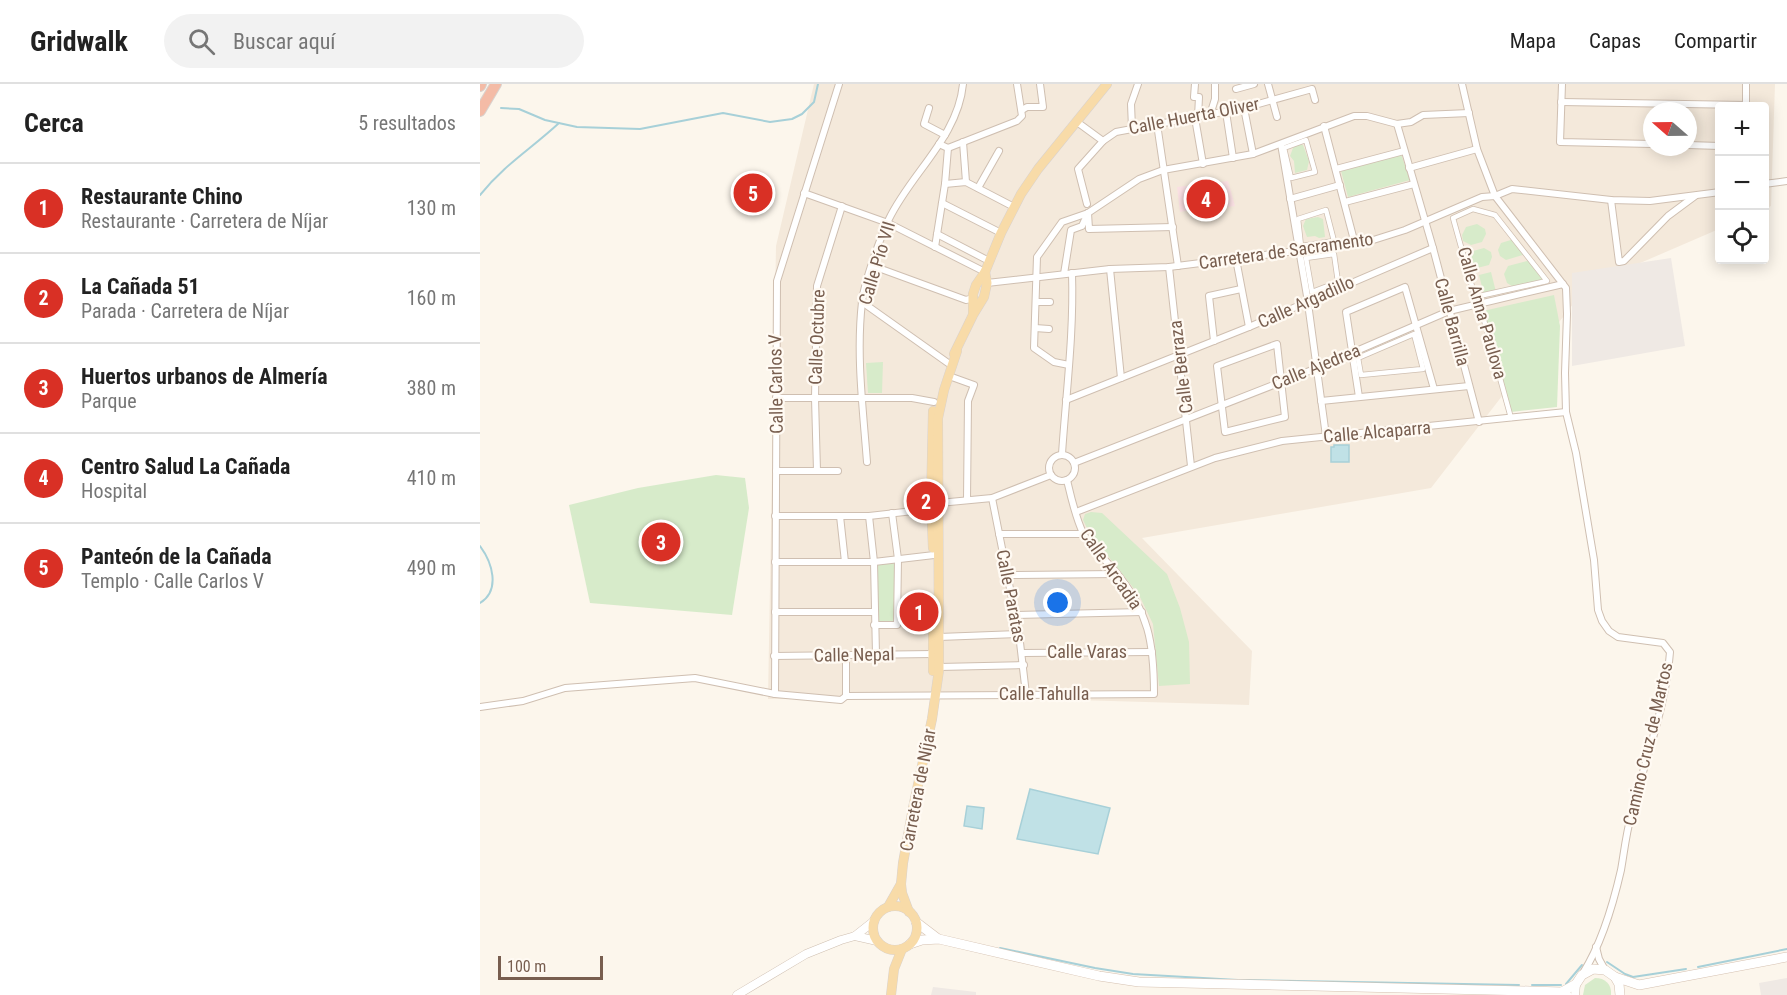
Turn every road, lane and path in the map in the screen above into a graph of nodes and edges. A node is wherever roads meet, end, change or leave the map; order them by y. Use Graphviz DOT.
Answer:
graph roads {
  1 [pos="496,84"];
  2 [pos="839,84"];
  3 [pos="963,84"];
  4 [pos="1017,84"];
  5 [pos="1040,84"];
  6 [pos="1107,84"];
  7 [pos="1138,84"];
  8 [pos="1195,84"];
  9 [pos="1215,84"];
  10 [pos="1254,84"];
  11 [pos="1268,84"];
  12 [pos="1462,84"];
  13 [pos="1562,84"];
  14 [pos="1746,84"];
  15 [pos="1236,89"];
  16 [pos="1273,100"];
  17 [pos="1315,100"];
  18 [pos="1561,102"];
  19 [pos="1746,102"];
  20 [pos="1715,105"];
  21 [pos="929,108"];
  22 [pos="1244,108"];
  23 [pos="1022,110"];
  24 [pos="480,111"];
  25 [pos="1226,112"];
  26 [pos="1469,113"];
  27 [pos="1210,115"];
  28 [pos="1196,117"];
  29 [pos="1277,117"];
  30 [pos="1077,122"];
  31 [pos="1157,124"];
  32 [pos="1397,124"];
  33 [pos="1324,126"];
  34 [pos="1132,128"];
  35 [pos="945,135"];
  36 [pos="1102,141"];
  37 [pos="963,142"];
  38 [pos="939,144"];
  39 [pos="1281,144"];
  40 [pos="1643,144"];
  41 [pos="1697,145"];
  42 [pos="1715,146"];
  43 [pos="948,148"];
  44 [pos="1477,149"];
  45 [pos="999,151"];
  46 [pos="1404,151"];
  47 [pos="1253,154"];
  48 [pos="1233,158"];
  49 [pos="1203,164"];
  50 [pos="1409,168"];
  51 [pos="1335,169"];
  52 [pos="1163,170"];
  53 [pos="1291,178"];
  54 [pos="1787,181"];
  55 [pos="966,182"];
  56 [pos="1769,183"];
  57 [pos="945,184"];
  58 [pos="1414,184"];
  59 [pos="1340,185"];
  60 [pos="978,188"];
  61 [pos="804,192"];
  62 [pos="1715,193"];
  63 [pos="1495,196"];
  64 [pos="1695,196"];
  65 [pos="1290,199"];
  66 [pos="1611,200"];
  67 [pos="1345,202"];
  68 [pos="942,203"];
  69 [pos="1087,204"];
  70 [pos="842,206"];
  71 [pos="1014,207"];
  72 [pos="1452,209"];
  73 [pos="1088,213"];
  74 [pos="1455,217"];
  75 [pos="1424,222"];
  76 [pos="888,223"];
  77 [pos="1173,227"];
  78 [pos="1001,233"];
  79 [pos="938,234"];
  80 [pos="1355,244"];
  81 [pos="935,247"];
  82 [pos="1433,248"];
  83 [pos="1300,249"];
  84 [pos="1236,259"];
  85 [pos="989,261"];
  86 [pos="873,266"];
  87 [pos="1178,266"];
  88 [pos="1169,267"];
  89 [pos="1110,269"];
  90 [pos="1072,273"];
  91 [pos="1064,274"];
  92 [pos="1037,278"];
  93 [pos="984,280"];
  94 [pos="1338,282"];
  95 [pos="1563,284"];
  96 [pos="1241,289"];
  97 [pos="976,300"];
  98 [pos="1478,300"];
  99 [pos="1308,301"];
  100 [pos="862,302"];
  101 [pos="1036,302"];
  102 [pos="1050,302"];
  103 [pos="1449,311"];
  104 [pos="1417,325"];
  105 [pos="1249,327"];
  106 [pos="1035,328"];
  107 [pos="1049,329"];
  108 [pos="1214,341"];
  109 [pos="957,351"];
  110 [pos="1353,352"];
  111 [pos="1179,355"];
  112 [pos="948,363"];
  113 [pos="1069,365"];
  114 [pos="1317,368"];
  115 [pos="1361,375"];
  116 [pos="949,376"];
  117 [pos="1121,378"];
  118 [pos="1281,381"];
  119 [pos="1469,386"];
  120 [pos="1434,389"];
  121 [pos="1359,397"];
  122 [pos="776,398"];
  123 [pos="815,398"];
  124 [pos="862,398"];
  125 [pos="1066,400"];
  126 [pos="1321,401"];
  127 [pos="934,402"];
  128 [pos="1221,404"];
  129 [pos="1566,412"];
  130 [pos="1187,418"];
  131 [pos="1511,418"];
  132 [pos="1479,422"];
  133 [pos="1326,436"];
  134 [pos="1062,454"];
  135 [pos="867,462"];
  136 [pos="1074,463"];
  137 [pos="1191,466"];
  138 [pos="776,471"];
  139 [pos="817,471"];
  140 [pos="838,471"];
  141 [pos="1051,475"];
  142 [pos="1067,480"];
  143 [pos="992,498"];
  144 [pos="967,500"];
  145 [pos="935,506"];
  146 [pos="1076,512"];
  147 [pos="892,513"];
  148 [pos="775,516"];
  149 [pos="840,516"];
  150 [pos="868,516"];
  151 [pos="999,534"];
  152 [pos="1083,534"];
  153 [pos="934,555"];
  154 [pos="898,559"];
  155 [pos="775,562"];
  156 [pos="845,562"];
  157 [pos="874,562"];
  158 [pos="1117,574"];
  159 [pos="1007,575"];
  160 [pos="775,612"];
  161 [pos="874,612"];
  162 [pos="1142,612"];
  163 [pos="1015,615"];
  164 [pos="874,625"];
  165 [pos="1019,634"];
  166 [pos="939,637"];
  167 [pos="1152,652"];
  168 [pos="1022,653"];
  169 [pos="933,654"];
  170 [pos="876,655"];
  171 [pos="774,656"];
  172 [pos="846,656"];
  173 [pos="1024,665"];
  174 [pos="939,667"];
  175 [pos="775,694"];
  176 [pos="1026,694"];
  177 [pos="1154,694"];
  178 [pos="846,696"];
  179 [pos="935,697"];
  180 [pos="480,707"];
  181 [pos="901,884"];
  182 [pos="888,907"];
  183 [pos="909,912"];
  184 [pos="874,921"];
  185 [pos="916,922"];
  186 [pos="855,936"];
  187 [pos="939,939"];
  188 [pos="877,941"];
  189 [pos="1596,946"];
  190 [pos="906,947"];
  191 [pos="885,948"];
  192 [pos="1787,957"];
  193 [pos="894,969"];
  194 [pos="1605,970"];
  195 [pos="1582,975"];
  196 [pos="1615,977"];
  197 [pos="1576,984"];
  198 [pos="1639,985"];
  199 [pos="1564,994"];
  200 [pos="737,995"];
  201 [pos="891,995"];
  202 [pos="1575,995"];
  203 [pos="1620,995"];
  204 [pos="1625,995"];
  1 -- 24 [label="highway"];
  2 -- 61 [label="street, Calle Carlos V"];
  3 -- 35 [label="street, Calle Pío VII"];
  4 -- 23 [label="street"];
  5 -- 23 [label="street"];
  6 -- 30 [label="main road"];
  7 -- 34 [label="street"];
  8 -- 28 [label="street"];
  9 -- 27 [label="street"];
  10 -- 15 [label="street"];
  11 -- 16 [label="street"];
  12 -- 26 [label="street"];
  13 -- 18 [label="street"];
  14 -- 19 [label="street"];
  16 -- 17 [label="street, Calle Huerta Oliver"];
  16 -- 22 [label="street, Calle Huerta Oliver"];
  16 -- 29 [label="street"];
  18 -- 20 [label="street"];
  18 -- 40 [label="street"];
  21 -- 35 [label="street"];
  22 -- 25 [label="street, Calle Huerta Oliver"];
  22 -- 47 [label="street"];
  23 -- 37 [label="street"];
  25 -- 27 [label="street, Calle Huerta Oliver"];
  25 -- 48 [label="street"];
  26 -- 32 [label="street"];
  26 -- 44 [label="street"];
  27 -- 28 [label="street, Calle Huerta Oliver"];
  28 -- 31 [label="street, Calle Huerta Oliver"];
  28 -- 49 [label="street"];
  30 -- 36 [label="street"];
  30 -- 71 [label="main road"];
  31 -- 34 [label="street, Calle Huerta Oliver"];
  31 -- 52 [label="street"];
  32 -- 33 [label="street"];
  32 -- 46 [label="street, Calle Barrilla"];
  33 -- 39 [label="street"];
  33 -- 51 [label="street"];
  34 -- 36 [label="street, Calle Huerta Oliver"];
  35 -- 38 [label="street, Calle Pío VII"];
  36 -- 69 [label="street, Calle Huerta Oliver"];
  37 -- 43 [label="street"];
  37 -- 55 [label="street"];
  38 -- 43 [label="street"];
  38 -- 76 [label="street, Calle Pío VII"];
  39 -- 47 [label="street"];
  39 -- 65 [label="street"];
  41 -- 42 [label="street"];
  43 -- 57 [label="street"];
  44 -- 50 [label="street"];
  44 -- 63 [label="street"];
  45 -- 60 [label="street"];
  46 -- 50 [label="street, Calle Barrilla"];
  46 -- 51 [label="street"];
  47 -- 48 [label="street"];
  48 -- 49 [label="street"];
  49 -- 52 [label="street"];
  50 -- 58 [label="street, Calle Barrilla"];
  51 -- 59 [label="street"];
  52 -- 73 [label="street"];
  52 -- 77 [label="street"];
  53 -- 53 [label="street"];
  54 -- 56 [label="street"];
  55 -- 57 [label="street"];
  55 -- 60 [label="street"];
  57 -- 68 [label="street"];
  58 -- 67 [label="street"];
  58 -- 75 [label="street, Calle Barrilla"];
  59 -- 65 [label="street"];
  59 -- 67 [label="street"];
  60 -- 71 [label="street"];
  61 -- 70 [label="street"];
  61 -- 122 [label="street, Calle Carlos V"];
  62 -- 64 [label="street, Carretera de Sacramento"];
  63 -- 66 [label="street, Carretera de Sacramento"];
  63 -- 72 [label="street, Carretera de Sacramento"];
  63 -- 95 [label="street"];
  64 -- 66 [label="street, Carretera de Sacramento"];
  64 -- 66 [label="street"];
  65 -- 83 [label="street"];
  67 -- 80 [label="street"];
  68 -- 78 [label="street"];
  68 -- 79 [label="street"];
  70 -- 76 [label="street"];
  70 -- 123 [label="street, Calle Octubre"];
  71 -- 78 [label="main road"];
  72 -- 74 [label="street, Calle Anna Paulova"];
  72 -- 75 [label="street, Carretera de Sacramento"];
  73 -- 77 [label="street"];
  73 -- 91 [label="street"];
  73 -- 92 [label="street"];
  74 -- 98 [label="street, Calle Anna Paulova"];
  74 -- 98 [label="street"];
  75 -- 80 [label="street, Carretera de Sacramento"];
  75 -- 82 [label="street, Calle Barrilla"];
  76 -- 81 [label="street"];
  76 -- 86 [label="street, Calle Pío VII"];
  77 -- 87 [label="street"];
  78 -- 85 [label="main road"];
  79 -- 81 [label="street"];
  79 -- 85 [label="street"];
  80 -- 83 [label="street, Carretera de Sacramento"];
  81 -- 93 [label="street"];
  82 -- 99 [label="street, Calle Argadillo"];
  82 -- 103 [label="street, Calle Barrilla"];
  83 -- 83 [label="street"];
  83 -- 84 [label="street, Carretera de Sacramento"];
  83 -- 99 [label="street"];
  84 -- 87 [label="street, Carretera de Sacramento"];
  84 -- 96 [label="street"];
  85 -- 93 [label="main road"];
  86 -- 97 [label="street"];
  86 -- 100 [label="street, Calle Pío VII"];
  87 -- 88 [label="street, Carretera de Sacramento"];
  88 -- 89 [label="street, Carretera de Sacramento"];
  88 -- 111 [label="street, Calle Berraza"];
  89 -- 90 [label="street, Carretera de Sacramento"];
  89 -- 117 [label="street"];
  90 -- 91 [label="street, Carretera de Sacramento"];
  90 -- 113 [label="street"];
  91 -- 92 [label="street, Carretera de Sacramento"];
  92 -- 93 [label="street, Carretera de Sacramento"];
  92 -- 101 [label="street"];
  93 -- 97 [label="main road, Carretera de Níjar"];
  94 -- 94 [label="street"];
  95 -- 98 [label="street, Calle Ajedrea"];
  95 -- 129 [label="street"];
  96 -- 105 [label="street"];
  96 -- 108 [label="street"];
  97 -- 109 [label="main road, Carretera de Níjar"];
  98 -- 103 [label="street, Calle Ajedrea"];
  98 -- 131 [label="street, Calle Anna Paulova"];
  99 -- 105 [label="street, Calle Argadillo"];
  99 -- 114 [label="street"];
  100 -- 112 [label="street"];
  100 -- 124 [label="street, Calle Pío VII"];
  101 -- 102 [label="street"];
  101 -- 106 [label="street"];
  103 -- 104 [label="street, Calle Ajedrea"];
  103 -- 119 [label="street, Calle Barrilla"];
  104 -- 110 [label="street, Calle Ajedrea"];
  104 -- 110 [label="street"];
  104 -- 120 [label="street"];
  105 -- 108 [label="street, Calle Argadillo"];
  106 -- 107 [label="street"];
  106 -- 113 [label="street"];
  108 -- 111 [label="street, Calle Argadillo"];
  109 -- 112 [label="main road, Carretera de Níjar"];
  109 -- 116 [label="main road, Carretera de Níjar"];
  110 -- 114 [label="street, Calle Ajedrea"];
  110 -- 121 [label="street"];
  111 -- 117 [label="street, Calle Argadillo"];
  111 -- 130 [label="street, Calle Berraza"];
  112 -- 127 [label="main road, Carretera de Níjar"];
  113 -- 125 [label="street"];
  114 -- 118 [label="street, Calle Ajedrea"];
  114 -- 126 [label="street"];
  115 -- 115 [label="street"];
  116 -- 144 [label="street"];
  116 -- 145 [label="main road, Carretera de Níjar"];
  117 -- 125 [label="street, Calle Argadillo"];
  118 -- 128 [label="street, Calle Ajedrea"];
  118 -- 128 [label="street"];
  118 -- 128 [label="street"];
  119 -- 120 [label="street"];
  119 -- 132 [label="street, Calle Barrilla"];
  120 -- 121 [label="street"];
  121 -- 126 [label="street"];
  122 -- 123 [label="street"];
  122 -- 138 [label="street, Calle Carlos V"];
  123 -- 124 [label="street"];
  123 -- 139 [label="street, Calle Octubre"];
  124 -- 127 [label="street"];
  124 -- 135 [label="street, Calle Pío VII"];
  125 -- 134 [label="street"];
  126 -- 133 [label="street"];
  127 -- 145 [label="main road, Carretera de Níjar"];
  128 -- 130 [label="street, Calle Ajedrea"];
  129 -- 131 [label="street, Calle Alcaparra"];
  129 -- 189 [label="street, Camino Cruz de Martos"];
  130 -- 136 [label="street, Calle Ajedrea"];
  130 -- 137 [label="street, Calle Berraza"];
  131 -- 132 [label="street, Calle Alcaparra"];
  132 -- 133 [label="street, Calle Alcaparra"];
  133 -- 137 [label="street, Calle Alcaparra"];
  134 -- 136 [label="street"];
  134 -- 141 [label="street"];
  136 -- 142 [label="street"];
  137 -- 146 [label="street, Calle Alcaparra"];
  138 -- 139 [label="street"];
  138 -- 148 [label="street, Calle Carlos V"];
  139 -- 140 [label="street"];
  141 -- 142 [label="street"];
  141 -- 143 [label="street"];
  142 -- 146 [label="street, Calle Arcadia"];
  143 -- 144 [label="street"];
  143 -- 151 [label="street, Calle Paratas"];
  144 -- 145 [label="street"];
  145 -- 147 [label="street"];
  145 -- 153 [label="main road, Carretera de Níjar"];
  145 -- 166 [label="main road, Carretera de Níjar"];
  146 -- 152 [label="street, Calle Arcadia"];
  147 -- 150 [label="street"];
  147 -- 154 [label="street"];
  148 -- 149 [label="street"];
  148 -- 155 [label="street, Calle Carlos V"];
  149 -- 150 [label="street"];
  149 -- 156 [label="street"];
  150 -- 157 [label="street"];
  151 -- 152 [label="street"];
  151 -- 159 [label="street, Calle Paratas"];
  152 -- 158 [label="street, Calle Arcadia"];
  153 -- 154 [label="street"];
  153 -- 169 [label="main road, Carretera de Níjar"];
  154 -- 157 [label="street"];
  154 -- 164 [label="street"];
  155 -- 156 [label="street"];
  155 -- 160 [label="street, Calle Carlos V"];
  156 -- 157 [label="street"];
  157 -- 161 [label="street"];
  158 -- 159 [label="street"];
  158 -- 162 [label="street, Calle Arcadia"];
  159 -- 163 [label="street, Calle Paratas"];
  160 -- 161 [label="street"];
  160 -- 171 [label="street, Calle Carlos V"];
  161 -- 164 [label="street"];
  162 -- 163 [label="street"];
  162 -- 167 [label="street, Calle Arcadia"];
  163 -- 165 [label="street, Calle Paratas"];
  164 -- 170 [label="street"];
  165 -- 166 [label="street"];
  165 -- 168 [label="street, Calle Paratas"];
  166 -- 174 [label="main road, Carretera de Níjar"];
  167 -- 168 [label="street, Calle Varas"];
  167 -- 177 [label="street, Calle Arcadia"];
  168 -- 173 [label="street, Calle Paratas"];
  169 -- 170 [label="street, Calle Nepal"];
  169 -- 179 [label="main road, Carretera de Níjar"];
  170 -- 172 [label="street, Calle Nepal"];
  171 -- 172 [label="street, Calle Nepal"];
  171 -- 175 [label="street, Calle Carlos V"];
  172 -- 178 [label="street"];
  173 -- 174 [label="street"];
  173 -- 176 [label="street, Calle Paratas"];
  174 -- 179 [label="main road, Carretera de Níjar"];
  175 -- 178 [label="street, Calle Tahulla"];
  175 -- 180 [label="street, Calle Tahulla"];
  176 -- 177 [label="street, Calle Tahulla"];
  176 -- 179 [label="street, Calle Tahulla"];
  178 -- 179 [label="street, Calle Tahulla"];
  179 -- 181 [label="main road, Carretera de Níjar"];
  181 -- 182 [label="main road, Carretera de Níjar"];
  181 -- 183 [label="main road, Carretera de Níjar"];
  182 -- 183 [label="main road"];
  182 -- 184 [label="main road"];
  183 -- 185 [label="main road"];
  184 -- 186 [label="street"];
  184 -- 188 [label="main road"];
  185 -- 187 [label="main road"];
  185 -- 190 [label="main road"];
  186 -- 188 [label="street"];
  186 -- 200 [label="street"];
  187 -- 190 [label="main road"];
  187 -- 199 [label="main road"];
  188 -- 191 [label="main road"];
  189 -- 194 [label="street"];
  189 -- 195 [label="street"];
  190 -- 191 [label="main road"];
  190 -- 193 [label="main road"];
  191 -- 193 [label="main road"];
  192 -- 198 [label="main road"];
  193 -- 201 [label="main road"];
  194 -- 195 [label="main road"];
  194 -- 196 [label="main road"];
  195 -- 197 [label="main road"];
  196 -- 198 [label="main road"];
  196 -- 203 [label="main road"];
  197 -- 199 [label="main road"];
  197 -- 202 [label="street"];
  198 -- 204 [label="main road"];
}
